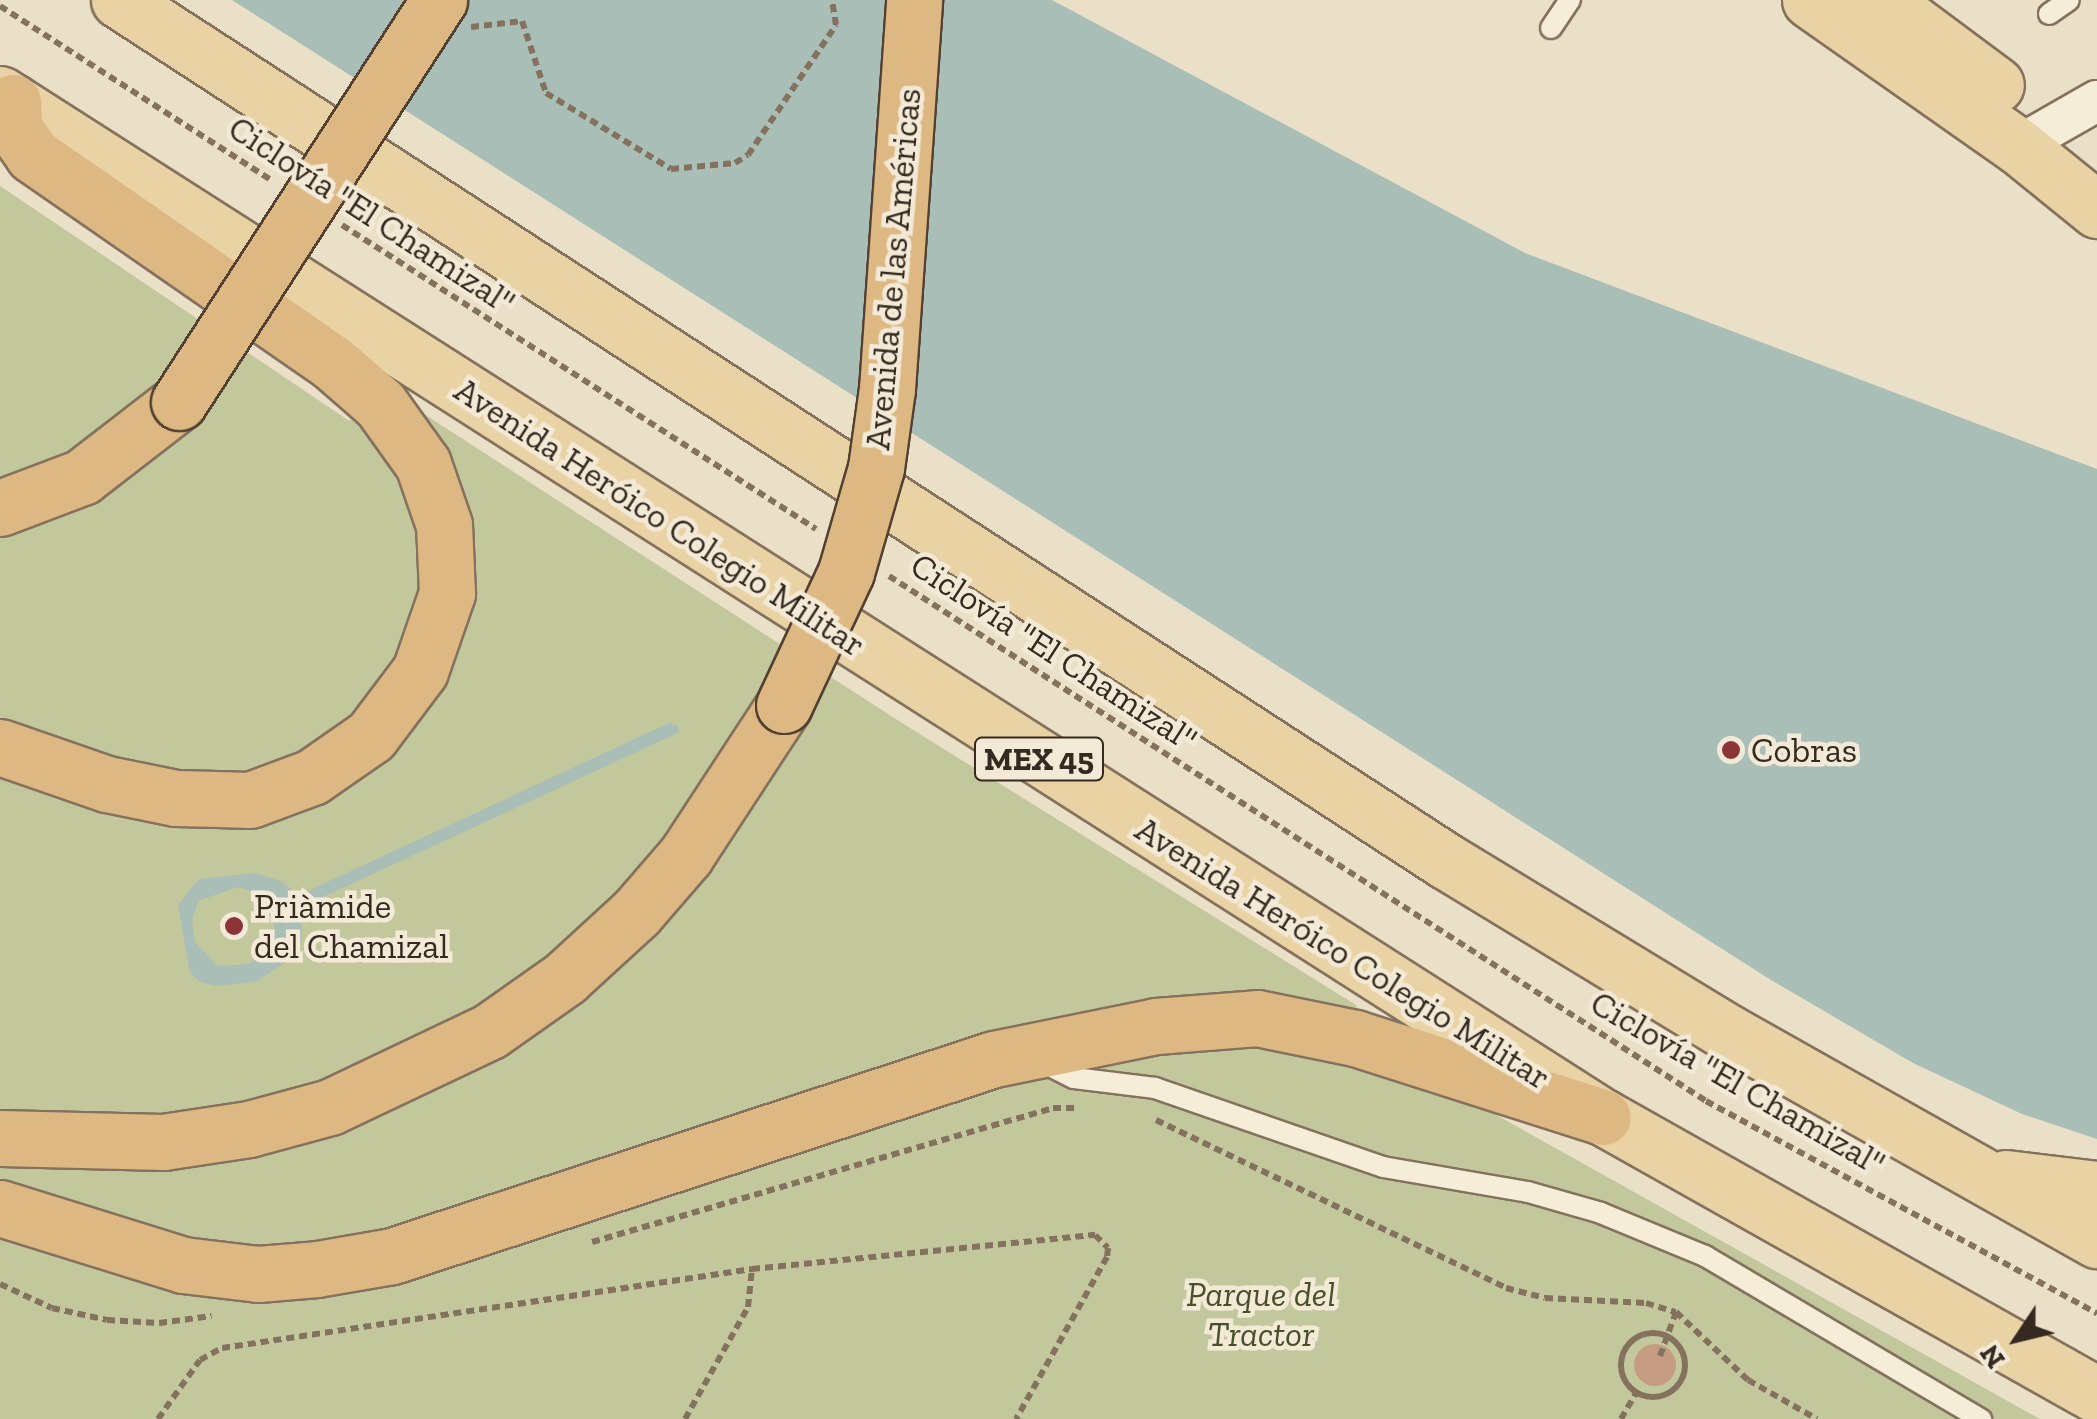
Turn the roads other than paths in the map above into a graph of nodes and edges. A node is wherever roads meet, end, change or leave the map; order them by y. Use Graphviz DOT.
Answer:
graph roads {
  1 [pos="119,0"];
  2 [pos="144,0"];
  3 [pos="914,0"];
  4 [pos="1570,0"];
  5 [pos="1810,0"];
  6 [pos="1882,0"];
  7 [pos="2069,0"];
  8 [pos="447,9"];
  9 [pos="2049,14"];
  10 [pos="1551,28"];
  11 [pos="190,44"];
  12 [pos="6,98"];
  13 [pos="2097,101"];
  14 [pos="2033,135"];
  15 [pos="2097,164"];
  16 [pos="2097,210"];
  17 [pos="0,508"];
  18 [pos="0,747"];
  19 [pos="1046,1048"];
  20 [pos="1603,1117"];
  21 [pos="0,1138"];
  22 [pos="1978,1175"];
  23 [pos="2097,1189"];
  24 [pos="0,1208"];
  25 [pos="2097,1240"];
  26 [pos="2097,1394"];
  27 [pos="1981,1419"];
  1 -- 11 [label="main road"];
  2 -- 11 [label="main road"];
  3 -- 21 [label="highway, Avenida de las Américas, bridge"];
  4 -- 10 [label="lane"];
  5 -- 14 [label="main road"];
  6 -- 14 [label="main road"];
  7 -- 9 [label="lane"];
  8 -- 17 [label="highway, bridge"];
  11 -- 22 [label="main road"];
  12 -- 18 [label="highway"];
  12 -- 20 [label="main road, Avenida Heróico Colegio Militar / MEX 45"];
  13 -- 14 [label="street"];
  14 -- 15 [label="main road"];
  14 -- 16 [label="main road"];
  19 -- 20 [label="highway"];
  19 -- 24 [label="highway"];
  19 -- 27 [label="lane"];
  20 -- 26 [label="main road, Avenida Heróico Colegio Militar / MEX 45"];
  22 -- 23 [label="main road"];
  22 -- 25 [label="main road"];
}
